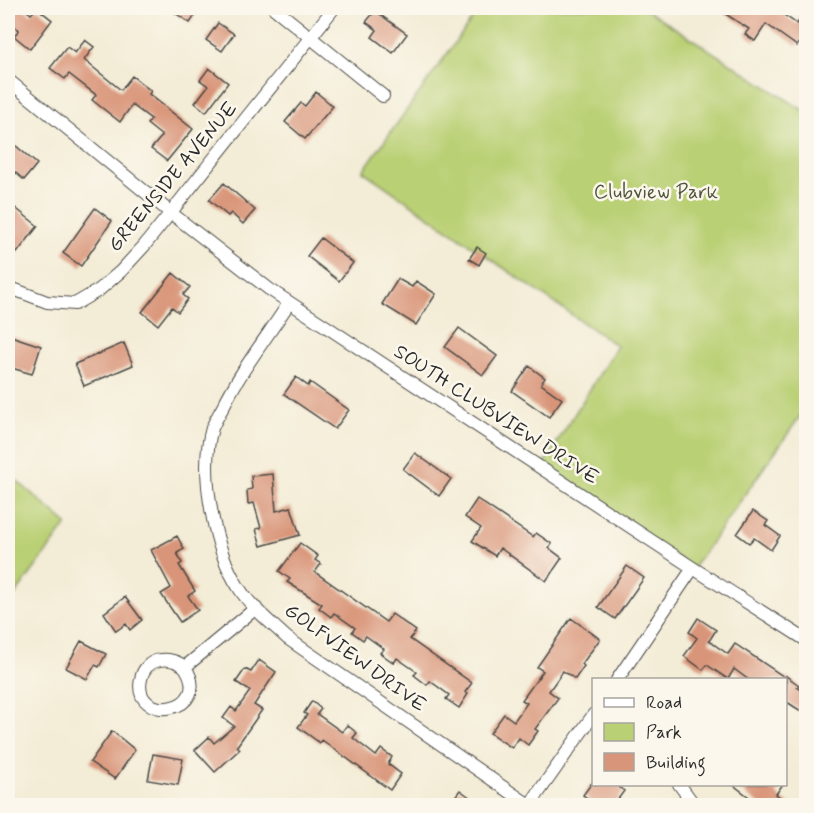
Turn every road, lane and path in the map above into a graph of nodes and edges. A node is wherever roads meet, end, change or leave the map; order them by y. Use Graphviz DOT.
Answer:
graph roads {
  1 [pos="274,8"];
  2 [pos="334,8"];
  3 [pos="311,39"];
  4 [pos="8,80"];
  5 [pos="383,96"];
  6 [pos="171,213"];
  7 [pos="8,287"];
  8 [pos="290,303"];
  9 [pos="693,568"];
  10 [pos="256,608"];
  11 [pos="807,640"];
  12 [pos="185,667"];
  13 [pos="618,678"];
  14 [pos="592,717"];
  15 [pos="681,786"];
  16 [pos="529,805"];
  17 [pos="695,806"];
  1 -- 3 [label="street"];
  2 -- 3 [label="street, GREENSIDE AVENUE"];
  3 -- 5 [label="street"];
  3 -- 6 [label="street, GREENSIDE AVENUE"];
  4 -- 6 [label="street, SOUTH CLUBVIEW DRIVE"];
  6 -- 7 [label="street, GREENSIDE AVENUE"];
  6 -- 8 [label="street, SOUTH CLUBVIEW DRIVE"];
  8 -- 9 [label="street, SOUTH CLUBVIEW DRIVE"];
  8 -- 10 [label="street, GOLFVIEW DRIVE"];
  9 -- 11 [label="street, SOUTH CLUBVIEW DRIVE"];
  9 -- 13 [label="street"];
  10 -- 12 [label="street, GOLFVIEW DRIVE"];
  10 -- 16 [label="street, GOLFVIEW DRIVE"];
  12 -- 12 [label="street"];
  14 -- 16 [label="street"];
  15 -- 17 [label="street"];
}
